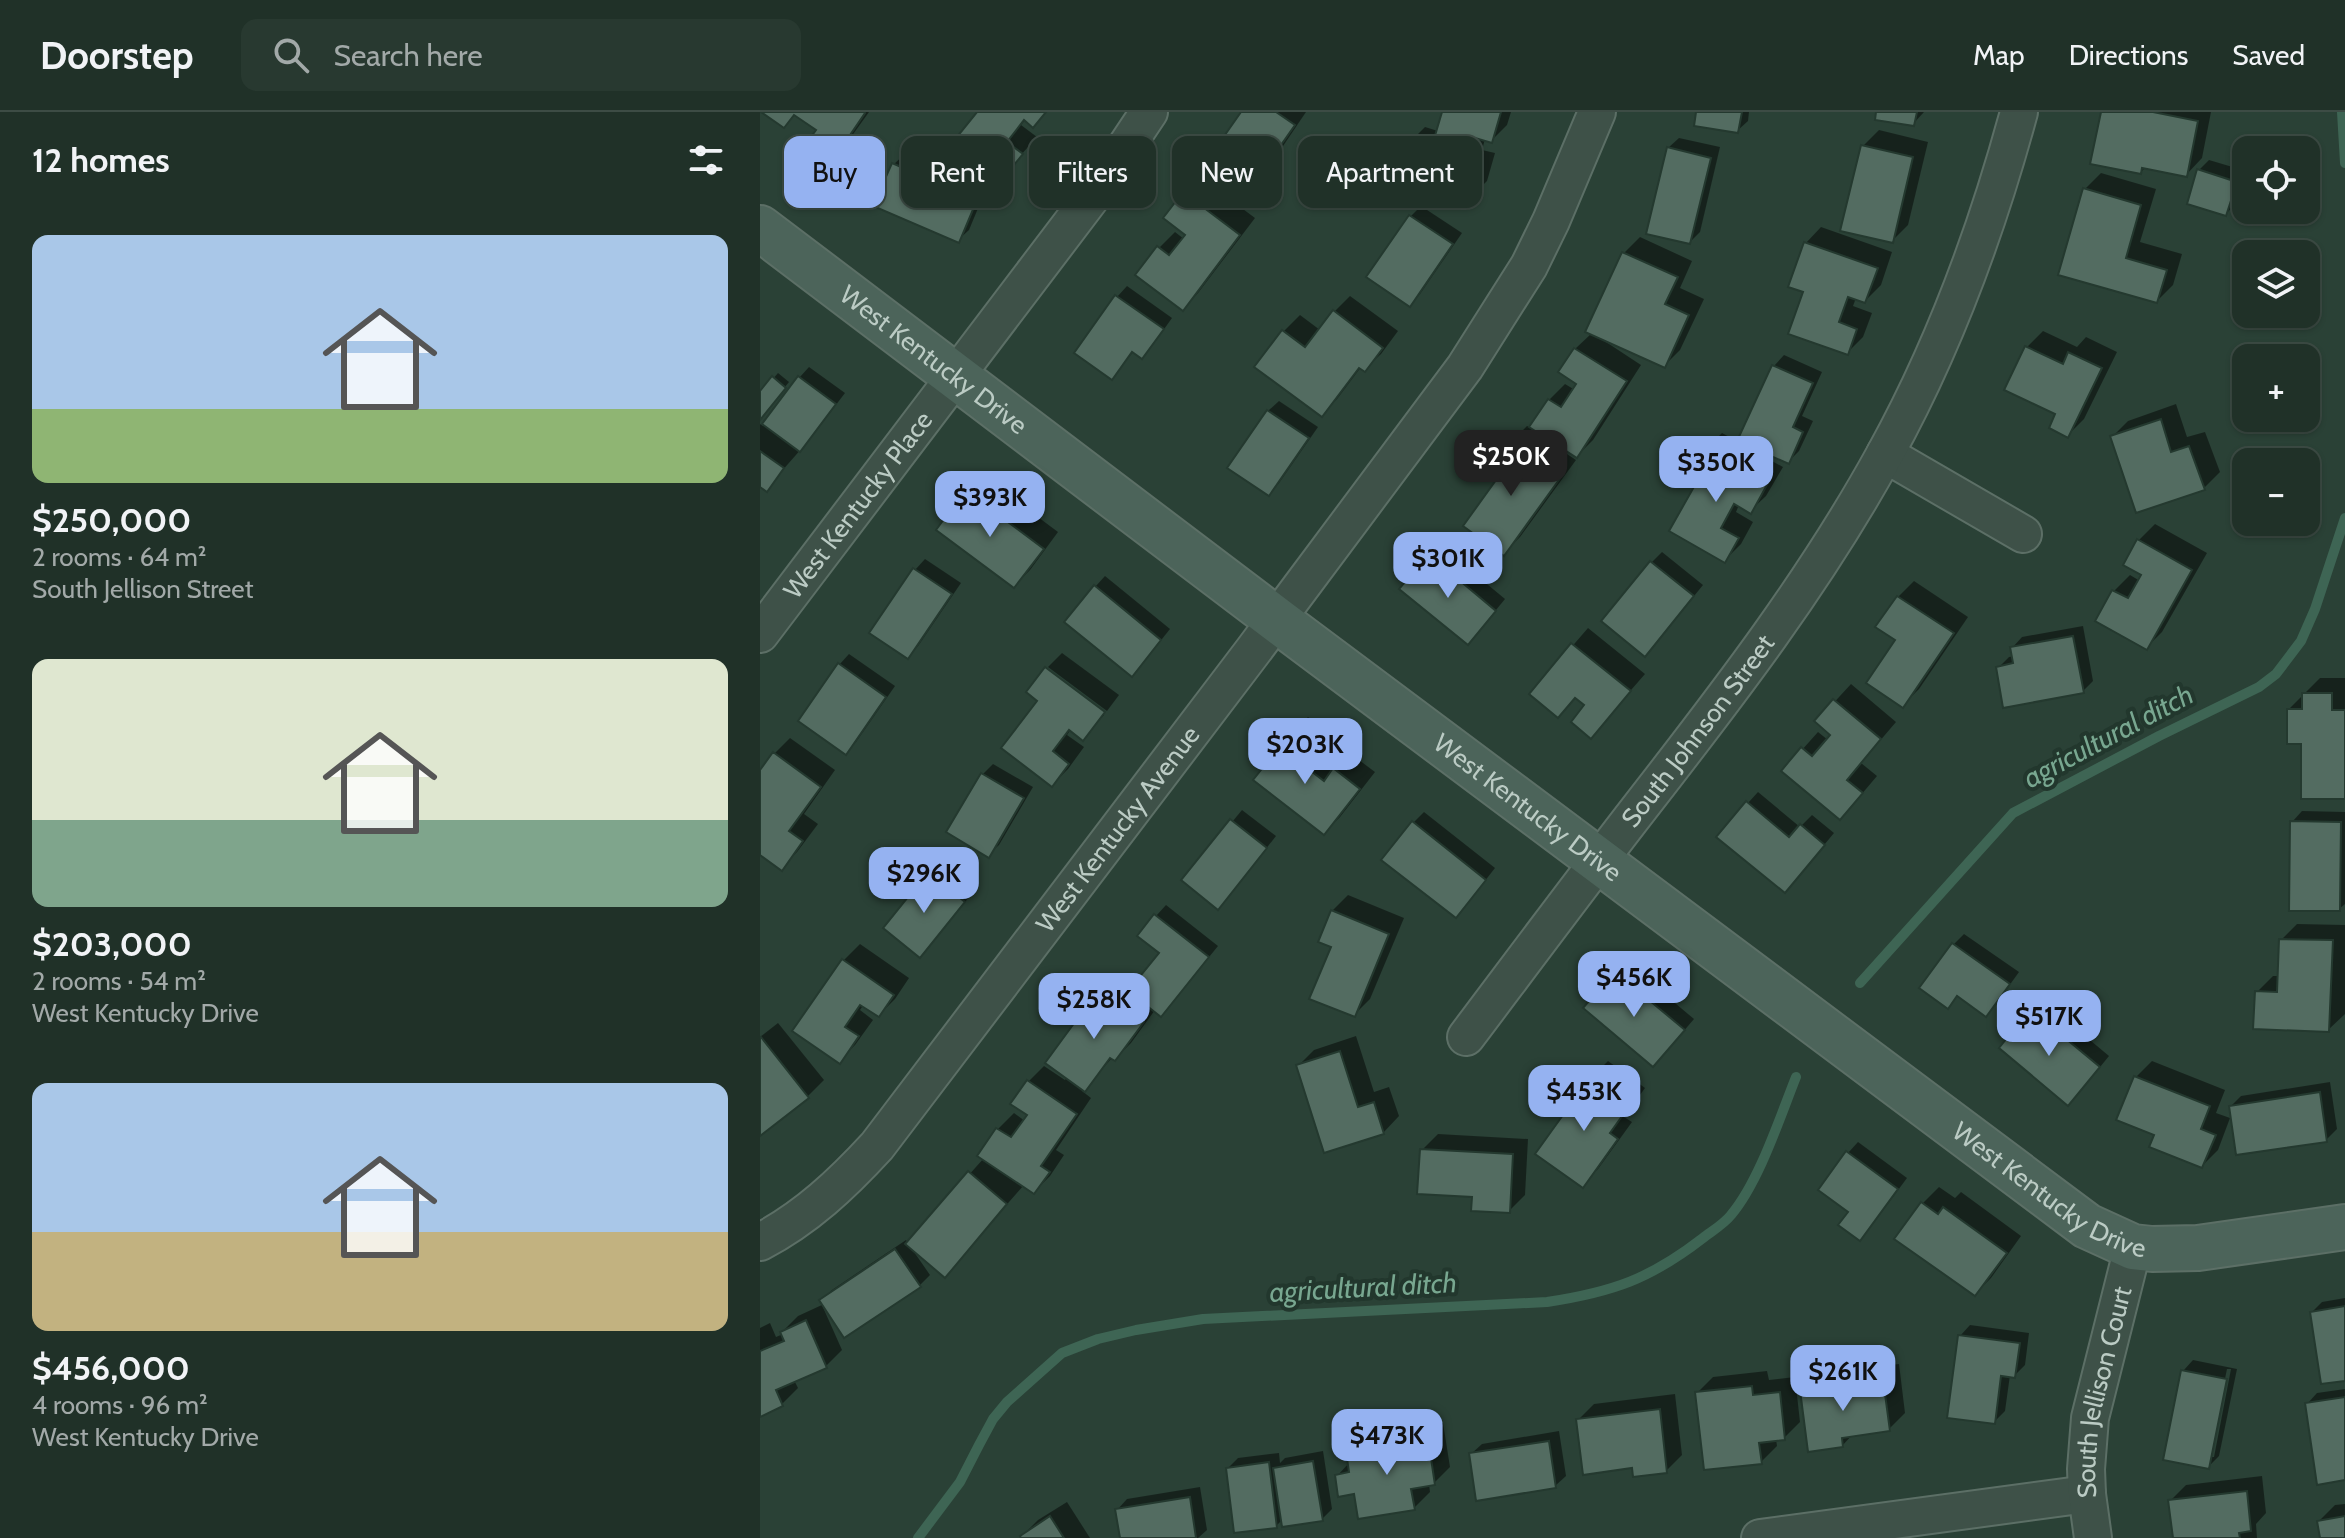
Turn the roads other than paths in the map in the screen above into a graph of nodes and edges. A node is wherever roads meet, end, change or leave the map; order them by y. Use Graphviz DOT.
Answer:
graph roads {
  1 [pos="1149,112"];
  2 [pos="1597,112"];
  3 [pos="2019,112"];
  4 [pos="760,228"];
  5 [pos="956,376"];
  6 [pos="1885,454"];
  7 [pos="2023,534"];
  8 [pos="1277,620"];
  9 [pos="760,634"];
  10 [pos="1599,860"];
  11 [pos="1466,1037"];
  12 [pos="2345,1227"];
  13 [pos="760,1242"];
  14 [pos="2133,1247"];
  15 [pos="2087,1494"];
  16 [pos="1760,1538"];
  17 [pos="2093,1538"];
  1 -- 5 [label="street, West Kentucky Place"];
  2 -- 8 [label="street, West Kentucky Avenue"];
  3 -- 6 [label="street, South Johnson Street"];
  4 -- 5 [label="street, West Kentucky Drive"];
  5 -- 8 [label="street, West Kentucky Drive"];
  5 -- 9 [label="street, West Kentucky Place"];
  6 -- 7 [label="street"];
  6 -- 10 [label="street, South Johnson Street"];
  8 -- 10 [label="street, West Kentucky Drive"];
  8 -- 13 [label="street, West Kentucky Avenue"];
  10 -- 11 [label="street, South Johnson Street"];
  10 -- 14 [label="street, West Kentucky Drive"];
  12 -- 14 [label="street, West Kentucky Drive"];
  14 -- 15 [label="street, South Jellison Court"];
  15 -- 16 [label="street"];
  15 -- 17 [label="street, South Jellison Court"];
}
